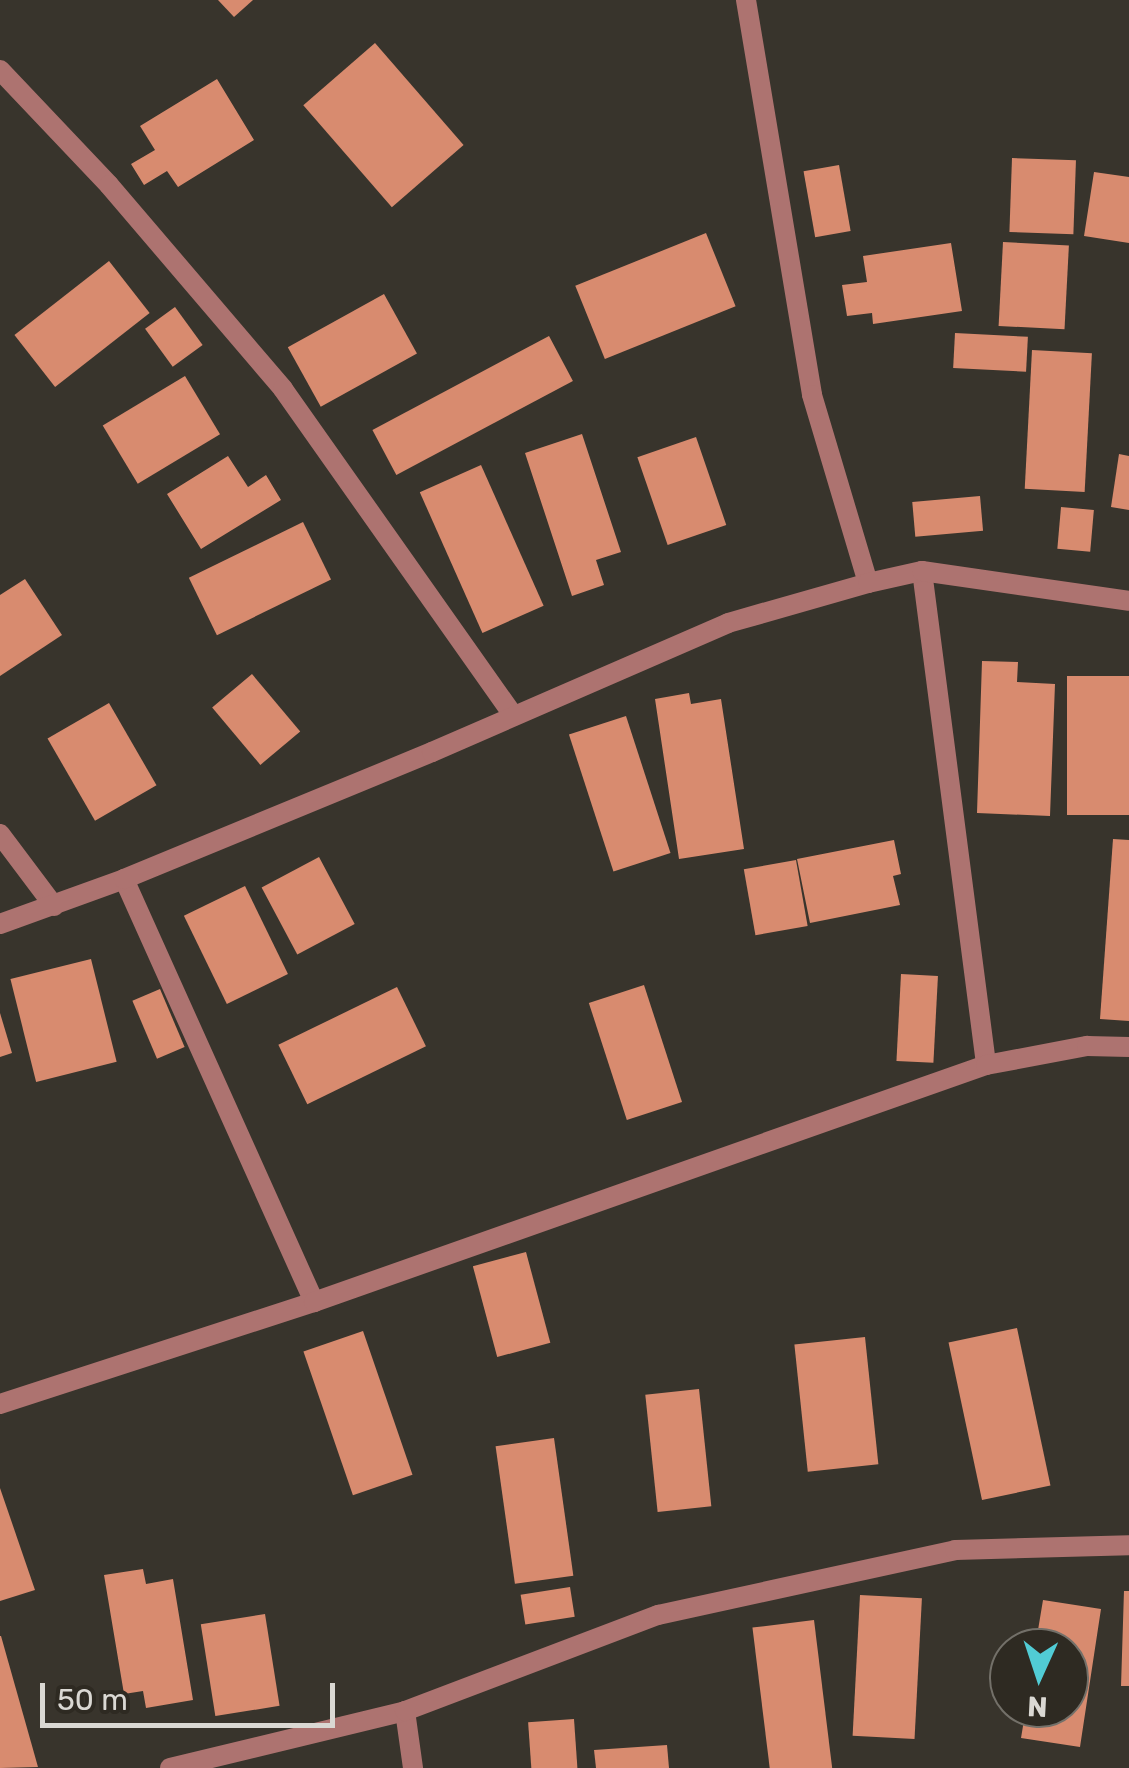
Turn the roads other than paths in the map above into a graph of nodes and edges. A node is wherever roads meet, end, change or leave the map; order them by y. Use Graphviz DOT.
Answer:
graph roads {
  1 [pos="746,0"];
  2 [pos="0,70"];
  3 [pos="922,571"];
  4 [pos="868,583"];
  5 [pos="1129,600"];
  6 [pos="514,716"];
  7 [pos="0,834"];
  8 [pos="124,878"];
  9 [pos="54,906"];
  10 [pos="0,924"];
  11 [pos="1129,1047"];
  12 [pos="986,1064"];
  13 [pos="314,1302"];
  14 [pos="0,1404"];
  15 [pos="1129,1545"];
  16 [pos="405,1712"];
  17 [pos="170,1768"];
  18 [pos="413,1768"];
  1 -- 4 [label="street"];
  2 -- 6 [label="street"];
  3 -- 4 [label="street"];
  3 -- 5 [label="street"];
  3 -- 12 [label="street"];
  4 -- 6 [label="street"];
  6 -- 8 [label="street"];
  7 -- 9 [label="street"];
  8 -- 9 [label="street"];
  8 -- 13 [label="street"];
  9 -- 10 [label="street"];
  11 -- 12 [label="street"];
  12 -- 13 [label="street"];
  13 -- 14 [label="street"];
  15 -- 16 [label="street"];
  16 -- 17 [label="street"];
  16 -- 18 [label="street"];
}
